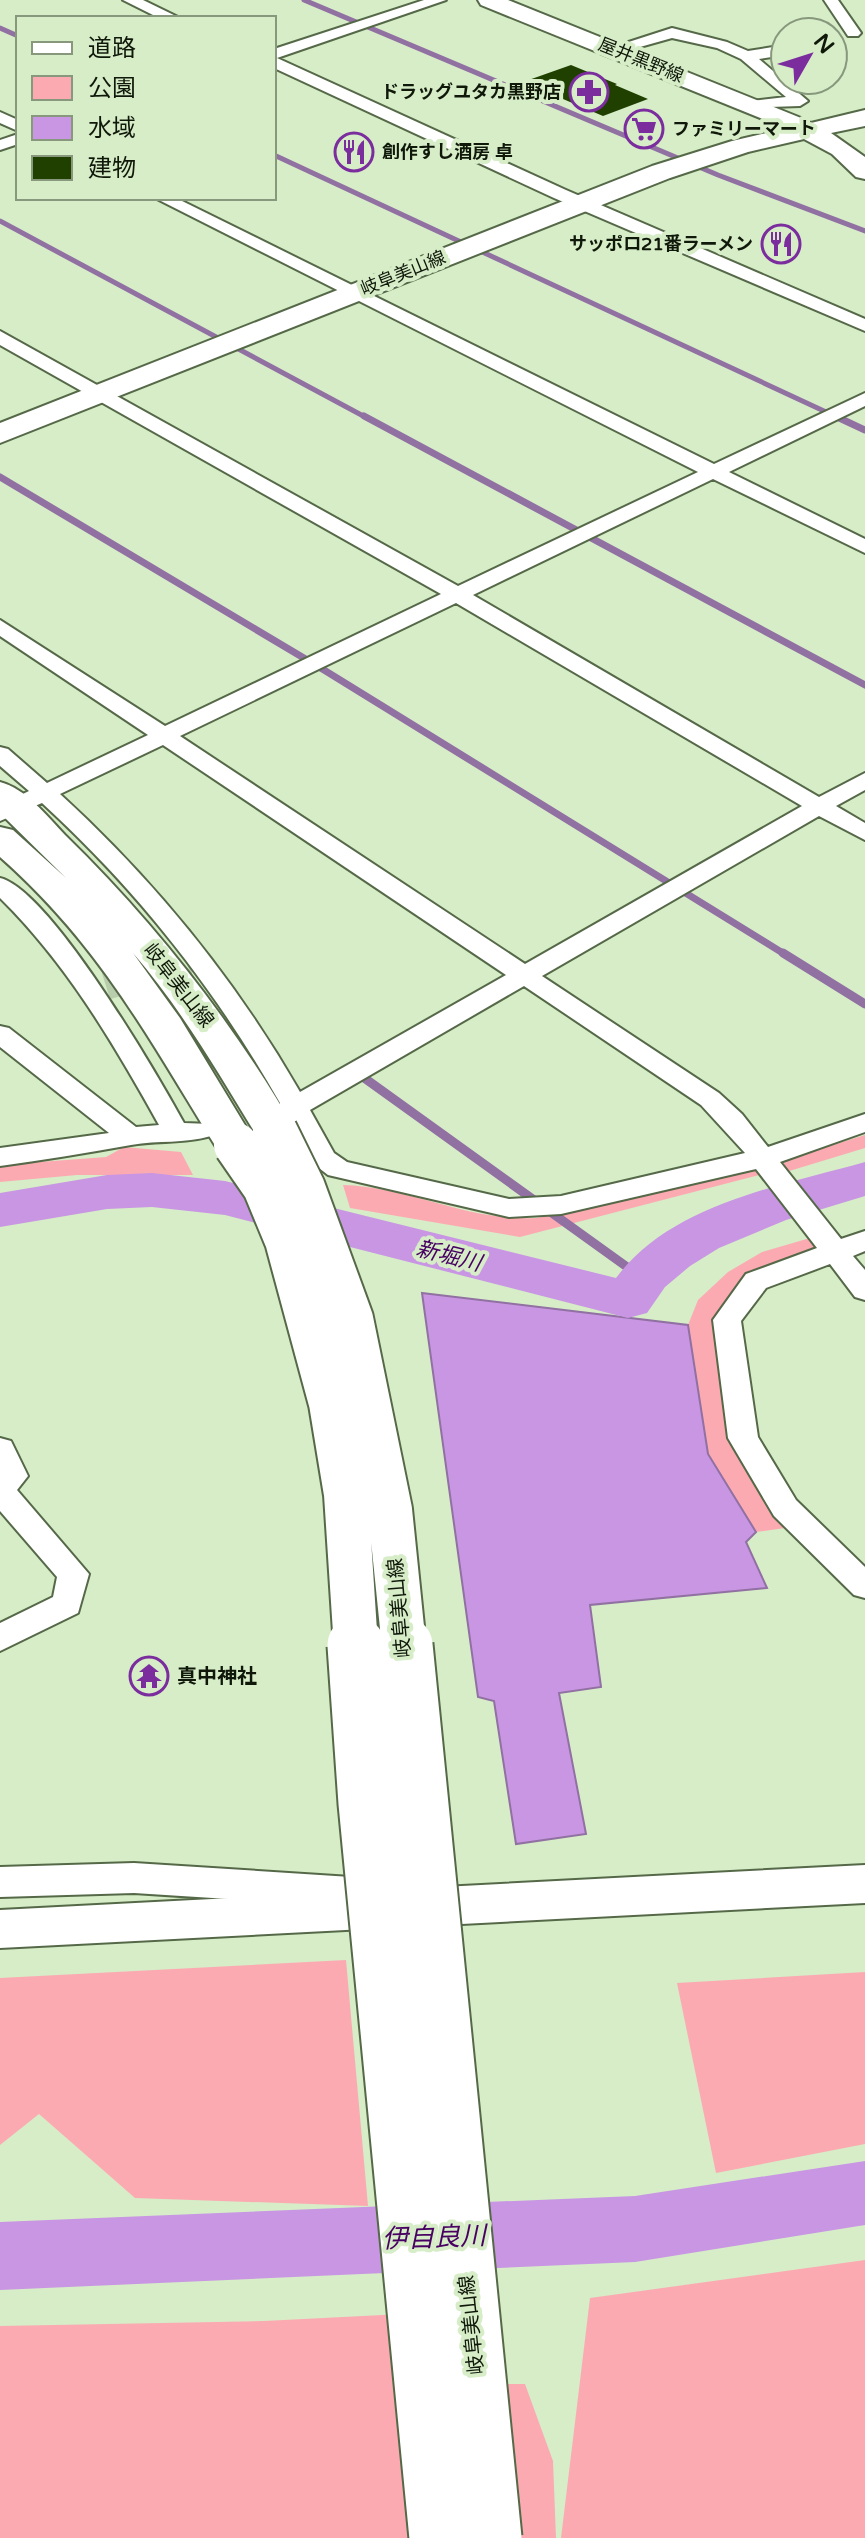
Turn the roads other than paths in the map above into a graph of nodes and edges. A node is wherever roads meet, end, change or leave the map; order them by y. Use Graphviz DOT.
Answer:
graph roads {
  1 [pos="130,0"];
  2 [pos="394,0"];
  3 [pos="439,0"];
  4 [pos="489,0"];
  5 [pos="831,0"];
  6 [pos="415,8"];
  7 [pos="167,16"];
  8 [pos="859,32"];
  9 [pos="615,49"];
  10 [pos="769,52"];
  11 [pos="276,53"];
  12 [pos="746,56"];
  13 [pos="276,63"];
  14 [pos="750,105"];
  15 [pos="865,108"];
  16 [pos="865,118"];
  17 [pos="802,127"];
  18 [pos="865,171"];
  19 [pos="571,198"];
  20 [pos="167,200"];
  21 [pos="345,288"];
  22 [pos="865,326"];
  23 [pos="0,337"];
  24 [pos="92,388"];
  25 [pos="865,399"];
  26 [pos="0,414"];
  27 [pos="0,434"];
  28 [pos="715,474"];
  29 [pos="865,547"];
  30 [pos="456,594"];
  31 [pos="0,626"];
  32 [pos="165,736"];
  33 [pos="0,754"];
  34 [pos="865,780"];
  35 [pos="820,807"];
  36 [pos="12,809"];
  37 [pos="865,833"];
  38 [pos="0,885"];
  39 [pos="524,974"];
  40 [pos="0,1034"];
  41 [pos="865,1123"];
  42 [pos="246,1126"];
  43 [pos="130,1136"];
  44 [pos="0,1157"];
  45 [pos="766,1161"];
  46 [pos="865,1241"];
  47 [pos="829,1246"];
  48 [pos="865,1290"];
  49 [pos="0,1449"];
  50 [pos="0,1490"];
  51 [pos="865,1586"];
  52 [pos="0,1638"];
  53 [pos="0,1882"];
  54 [pos="865,1884"];
  55 [pos="351,1892"];
  56 [pos="0,1929"];
  57 [pos="438,2538"];
  58 [pos="493,2538"];
  1 -- 7 [label="street"];
  2 -- 6 [label="street"];
  3 -- 6 [label="street"];
  4 -- 9 [label="main road, 屋井黒野線"];
  5 -- 8 [label="street"];
  6 -- 11 [label="street"];
  9 -- 12 [label="street"];
  9 -- 14 [label="main road, 屋井黒野線"];
  10 -- 12 [label="street"];
  12 -- 14 [label="street"];
  13 -- 19 [label="street"];
  14 -- 17 [label="main road, 屋井黒野線"];
  15 -- 17 [label="main road"];
  16 -- 17 [label="main road"];
  17 -- 18 [label="main road"];
  17 -- 19 [label="main road, 岐阜美山線"];
  19 -- 21 [label="main road, 岐阜美山線"];
  19 -- 22 [label="street"];
  20 -- 21 [label="street"];
  21 -- 24 [label="main road, 岐阜美山線"];
  21 -- 28 [label="street"];
  23 -- 24 [label="street"];
  24 -- 26 [label="main road, 岐阜美山線"];
  24 -- 27 [label="main road, 岐阜美山線"];
  24 -- 30 [label="street"];
  25 -- 28 [label="street"];
  28 -- 29 [label="street"];
  28 -- 30 [label="street"];
  30 -- 32 [label="street"];
  30 -- 35 [label="street"];
  31 -- 32 [label="street"];
  32 -- 36 [label="street"];
  32 -- 39 [label="street"];
  33 -- 36 [label="street"];
  34 -- 35 [label="street"];
  35 -- 37 [label="street"];
  35 -- 39 [label="street"];
  36 -- 42 [label="main road, 岐阜美山線"];
  36 -- 42 [label="street"];
  38 -- 42 [label="street"];
  39 -- 42 [label="street"];
  39 -- 45 [label="street"];
  40 -- 43 [label="street"];
  41 -- 45 [label="street"];
  42 -- 43 [label="street"];
  42 -- 45 [label="street"];
  42 -- 57 [label="main road, 岐阜美山線, bridge"];
  42 -- 58 [label="main road, 岐阜美山線, bridge"];
  43 -- 44 [label="street"];
  45 -- 47 [label="street"];
  46 -- 47 [label="street"];
  47 -- 48 [label="street"];
  47 -- 51 [label="street"];
  49 -- 50 [label="street"];
  50 -- 52 [label="street"];
  53 -- 55 [label="street"];
  54 -- 56 [label="street"];
}
